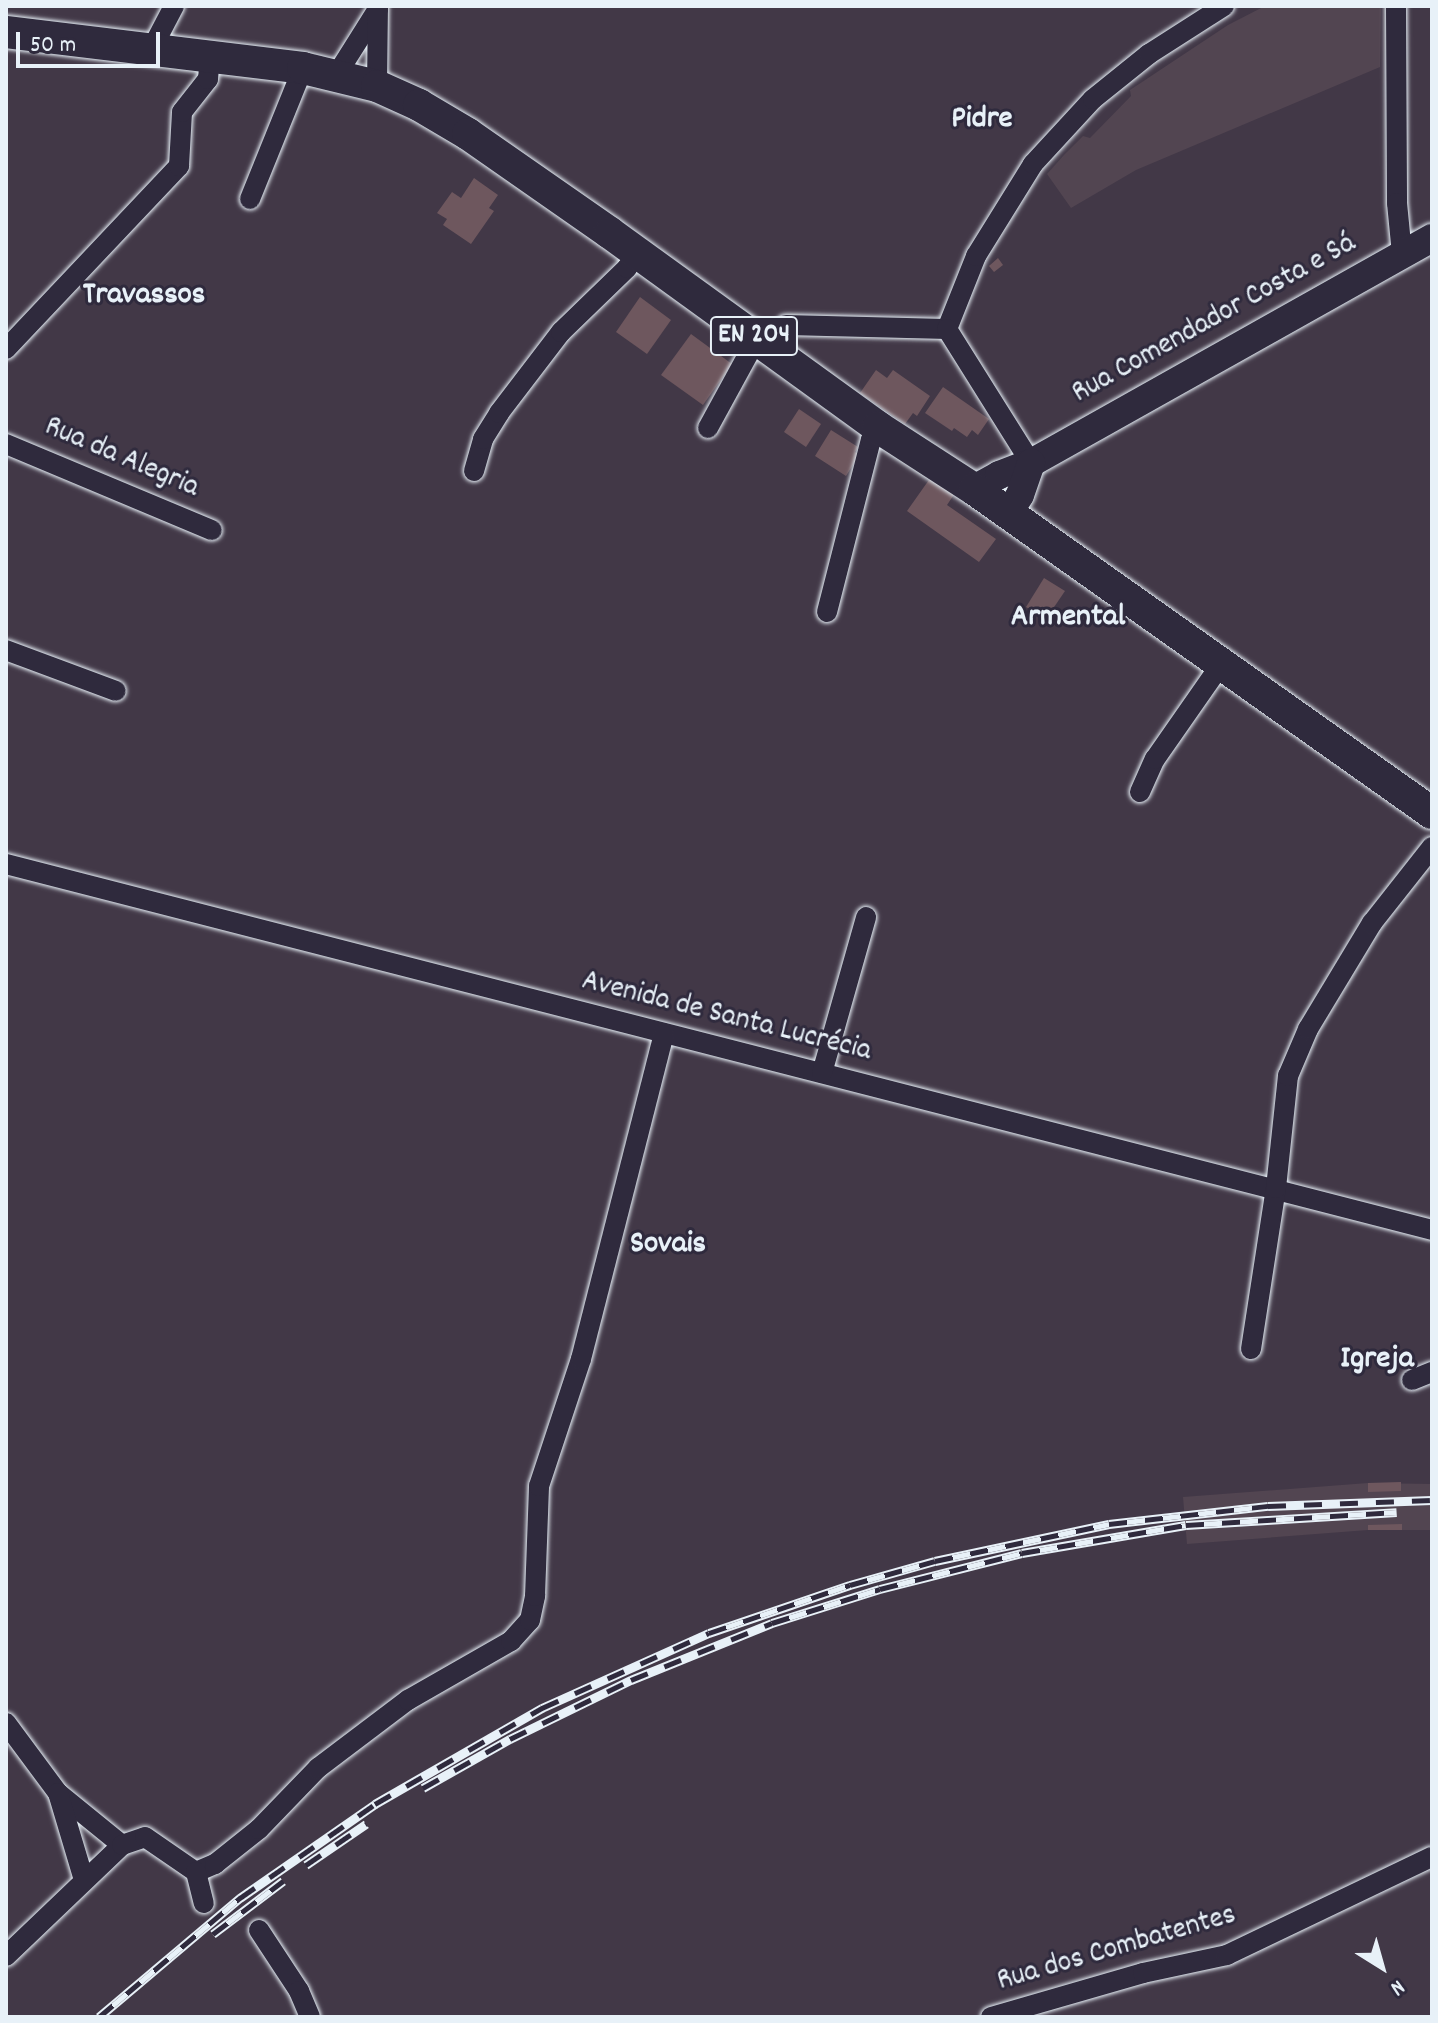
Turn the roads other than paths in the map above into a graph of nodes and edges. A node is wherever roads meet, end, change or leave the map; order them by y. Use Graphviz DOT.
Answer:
graph roads {
  1 [pos="174,6"];
  2 [pos="1224,6"];
  3 [pos="1396,6"];
  4 [pos="378,8"];
  5 [pos="6,32"];
  6 [pos="151,50"];
  7 [pos="210,57"];
  8 [pos="303,68"];
  9 [pos="337,74"];
  10 [pos="377,86"];
  11 [pos="250,199"];
  12 [pos="1432,238"];
  13 [pos="637,253"];
  14 [pos="1402,254"];
  15 [pos="786,325"];
  16 [pos="947,329"];
  17 [pos="757,338"];
  18 [pos="6,349"];
  19 [pos="878,427"];
  20 [pos="708,428"];
  21 [pos="6,444"];
  22 [pos="1031,463"];
  23 [pos="474,471"];
  24 [pos="974,489"];
  25 [pos="1008,514"];
  26 [pos="212,530"];
  27 [pos="827,612"];
  28 [pos="6,650"];
  29 [pos="1222,663"];
  30 [pos="116,691"];
  31 [pos="1140,792"];
  32 [pos="1432,813"];
  33 [pos="1432,847"];
  34 [pos="6,864"];
  35 [pos="866,917"];
  36 [pos="664,1033"];
  37 [pos="822,1073"];
  38 [pos="1276,1188"];
  39 [pos="1432,1230"];
  40 [pos="1251,1349"];
  41 [pos="1432,1372"];
  42 [pos="1412,1380"];
  43 [pos="6,1723"];
  44 [pos="58,1793"];
  45 [pos="122,1845"];
  46 [pos="1432,1857"];
  47 [pos="196,1872"];
  48 [pos="84,1880"];
  49 [pos="204,1903"];
  50 [pos="259,1930"];
  51 [pos="6,1956"];
  52 [pos="310,2017"];
  53 [pos="991,2017"];
  1 -- 6 [label="street"];
  2 -- 16 [label="street"];
  3 -- 14 [label="street"];
  4 -- 9 [label="street"];
  4 -- 10 [label="street"];
  5 -- 6 [label="main road, EN 204"];
  6 -- 7 [label="main road, EN 204"];
  7 -- 8 [label="main road, EN 204"];
  7 -- 18 [label="street"];
  8 -- 9 [label="main road, EN 204"];
  8 -- 11 [label="street"];
  9 -- 10 [label="main road, EN 204"];
  10 -- 13 [label="main road, EN 204"];
  12 -- 14 [label="main road, Rua Comendador Costa e Sá"];
  13 -- 17 [label="main road, EN 204"];
  13 -- 23 [label="street"];
  14 -- 22 [label="main road, Rua Comendador Costa e Sá"];
  15 -- 16 [label="street"];
  16 -- 22 [label="street"];
  17 -- 19 [label="main road, EN 204"];
  17 -- 20 [label="street"];
  19 -- 24 [label="main road, EN 204"];
  19 -- 27 [label="street"];
  21 -- 26 [label="street, Rua da Alegria"];
  22 -- 24 [label="main road, Rua Comendador Costa e Sá"];
  22 -- 25 [label="main road"];
  24 -- 25 [label="main road, EN 204"];
  25 -- 29 [label="main road, EN 204"];
  28 -- 30 [label="street"];
  29 -- 31 [label="street"];
  29 -- 32 [label="main road, EN 204"];
  33 -- 38 [label="street"];
  34 -- 36 [label="street, Avenida de Santa Lucrécia"];
  35 -- 37 [label="street"];
  36 -- 37 [label="street, Avenida de Santa Lucrécia"];
  36 -- 47 [label="street"];
  37 -- 38 [label="street, Avenida de Santa Lucrécia"];
  38 -- 39 [label="street, Avenida de Santa Lucrécia"];
  38 -- 40 [label="street"];
  41 -- 42 [label="street"];
  43 -- 44 [label="street"];
  44 -- 45 [label="street"];
  44 -- 48 [label="street"];
  45 -- 47 [label="street"];
  45 -- 48 [label="street"];
  46 -- 53 [label="street, Rua dos Combatentes"];
  47 -- 49 [label="street"];
  48 -- 51 [label="street"];
  50 -- 52 [label="street"];
}
